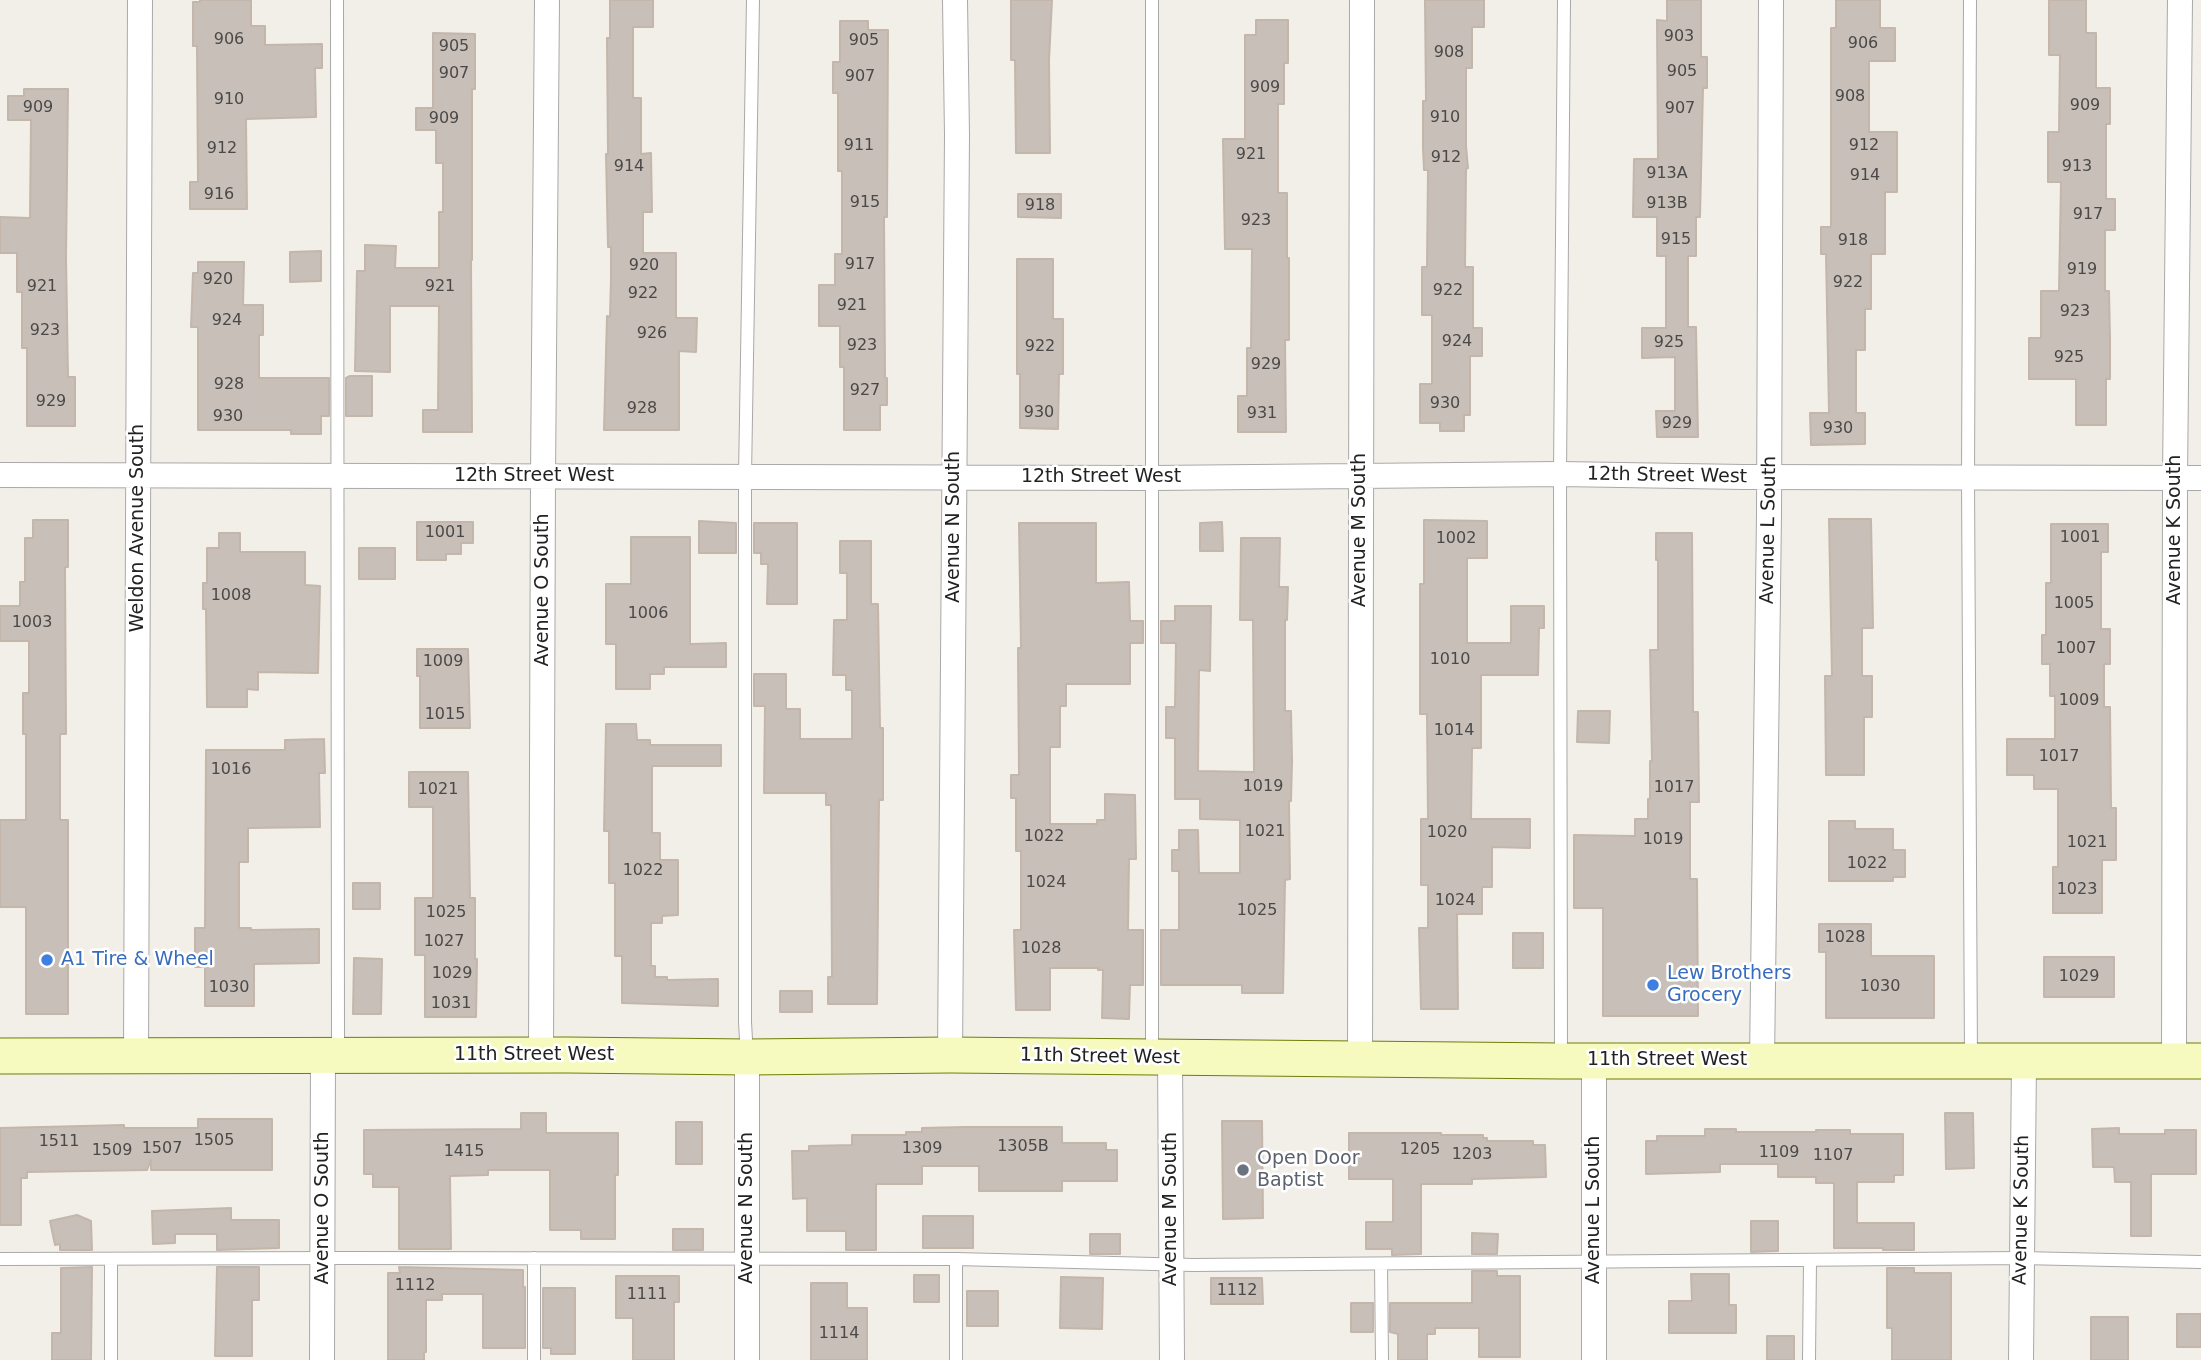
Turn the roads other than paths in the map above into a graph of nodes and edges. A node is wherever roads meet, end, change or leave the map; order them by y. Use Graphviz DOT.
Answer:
graph roads {
  1 [pos="140,0"];
  2 [pos="337,0"];
  3 [pos="547,0"];
  4 [pos="753,0"];
  5 [pos="955,0"];
  6 [pos="1152,0"];
  7 [pos="1362,0"];
  8 [pos="1564,0"];
  9 [pos="1771,0"];
  10 [pos="1970,0"];
  11 [pos="2180,0"];
  12 [pos="1560,474"];
  13 [pos="0,475"];
  14 [pos="138,475"];
  15 [pos="337,475"];
  16 [pos="543,476"];
  17 [pos="745,476"];
  18 [pos="954,476"];
  19 [pos="1360,477"];
  20 [pos="1769,477"];
  21 [pos="1968,477"];
  22 [pos="1153,478"];
  23 [pos="2175,478"];
  24 [pos="2201,478"];
  25 [pos="136,1055"];
  26 [pos="541,1055"];
  27 [pos="950,1055"];
  28 [pos="0,1056"];
  29 [pos="331,1056"];
  30 [pos="747,1057"];
  31 [pos="1161,1058"];
  32 [pos="1360,1059"];
  33 [pos="1578,1060"];
  34 [pos="1762,1060"];
  35 [pos="1971,1060"];
  36 [pos="2024,1060"];
  37 [pos="2187,1061"];
  38 [pos="322,1258"];
  39 [pos="534,1258"];
  40 [pos="2021,1258"];
  41 [pos="0,1259"];
  42 [pos="746,1259"];
  43 [pos="956,1259"];
  44 [pos="111,1260"];
  45 [pos="1594,1261"];
  46 [pos="1810,1261"];
  47 [pos="2201,1262"];
  48 [pos="1172,1264"];
  49 [pos="1381,1264"];
  50 [pos="111,1360"];
  51 [pos="322,1360"];
  52 [pos="534,1360"];
  53 [pos="747,1360"];
  54 [pos="956,1360"];
  55 [pos="1171,1360"];
  56 [pos="1382,1360"];
  57 [pos="1594,1360"];
  58 [pos="1809,1360"];
  59 [pos="2021,1360"];
  1 -- 14 [label="street, Weldon Avenue South"];
  2 -- 15 [label="lane"];
  3 -- 16 [label="street, Avenue O South"];
  4 -- 17 [label="lane"];
  5 -- 18 [label="street, Avenue N South"];
  6 -- 22 [label="lane"];
  7 -- 19 [label="street, Avenue M South"];
  8 -- 12 [label="lane"];
  9 -- 20 [label="street, Avenue L South"];
  10 -- 21 [label="lane"];
  11 -- 23 [label="street, Avenue K South"];
  12 -- 19 [label="street, 12th Street West"];
  12 -- 20 [label="street, 12th Street West"];
  12 -- 33 [label="lane"];
  13 -- 14 [label="street, 12th Street West"];
  14 -- 15 [label="street, 12th Street West"];
  14 -- 25 [label="street, Weldon Avenue South"];
  15 -- 16 [label="street, 12th Street West"];
  15 -- 29 [label="lane"];
  16 -- 17 [label="street, 12th Street West"];
  16 -- 26 [label="street, Avenue O South"];
  17 -- 18 [label="street, 12th Street West"];
  17 -- 30 [label="lane"];
  18 -- 22 [label="street, 12th Street West"];
  18 -- 27 [label="street, Avenue N South"];
  19 -- 22 [label="street, 12th Street West"];
  19 -- 32 [label="street, Avenue M South"];
  20 -- 21 [label="street, 12th Street West"];
  20 -- 34 [label="street, Avenue L South"];
  21 -- 23 [label="street, 12th Street West"];
  21 -- 35 [label="lane"];
  22 -- 31 [label="lane"];
  23 -- 24 [label="street, 12th Street West"];
  23 -- 37 [label="street, Avenue K South"];
  25 -- 28 [label="street, 11th Street West"];
  25 -- 29 [label="street, 11th Street West"];
  26 -- 29 [label="street, 11th Street West"];
  26 -- 30 [label="street, 11th Street West"];
  27 -- 30 [label="street, 11th Street West"];
  27 -- 31 [label="street, 11th Street West"];
  29 -- 38 [label="street, Avenue O South"];
  30 -- 42 [label="street, Avenue N South"];
  31 -- 32 [label="street, 11th Street West"];
  31 -- 48 [label="street, Avenue M South"];
  32 -- 33 [label="street, 11th Street West"];
  33 -- 34 [label="street, 11th Street West"];
  33 -- 45 [label="street, Avenue L South"];
  34 -- 35 [label="street, 11th Street West"];
  35 -- 36 [label="street, 11th Street West"];
  36 -- 37 [label="street, 11th Street West"];
  36 -- 40 [label="street, Avenue K South"];
  38 -- 39 [label="lane"];
  38 -- 44 [label="lane"];
  38 -- 51 [label="street, Avenue O South"];
  39 -- 42 [label="lane"];
  39 -- 52 [label="lane"];
  40 -- 46 [label="lane"];
  40 -- 47 [label="lane"];
  40 -- 59 [label="street, Avenue K South"];
  41 -- 44 [label="lane"];
  42 -- 43 [label="lane"];
  42 -- 53 [label="street, Avenue N South"];
  43 -- 48 [label="lane"];
  43 -- 54 [label="lane"];
  44 -- 50 [label="lane"];
  45 -- 46 [label="lane"];
  45 -- 49 [label="lane"];
  45 -- 57 [label="street, Avenue L South"];
  46 -- 58 [label="lane"];
  48 -- 49 [label="lane"];
  48 -- 55 [label="street, Avenue M South"];
  49 -- 56 [label="lane"];
}
